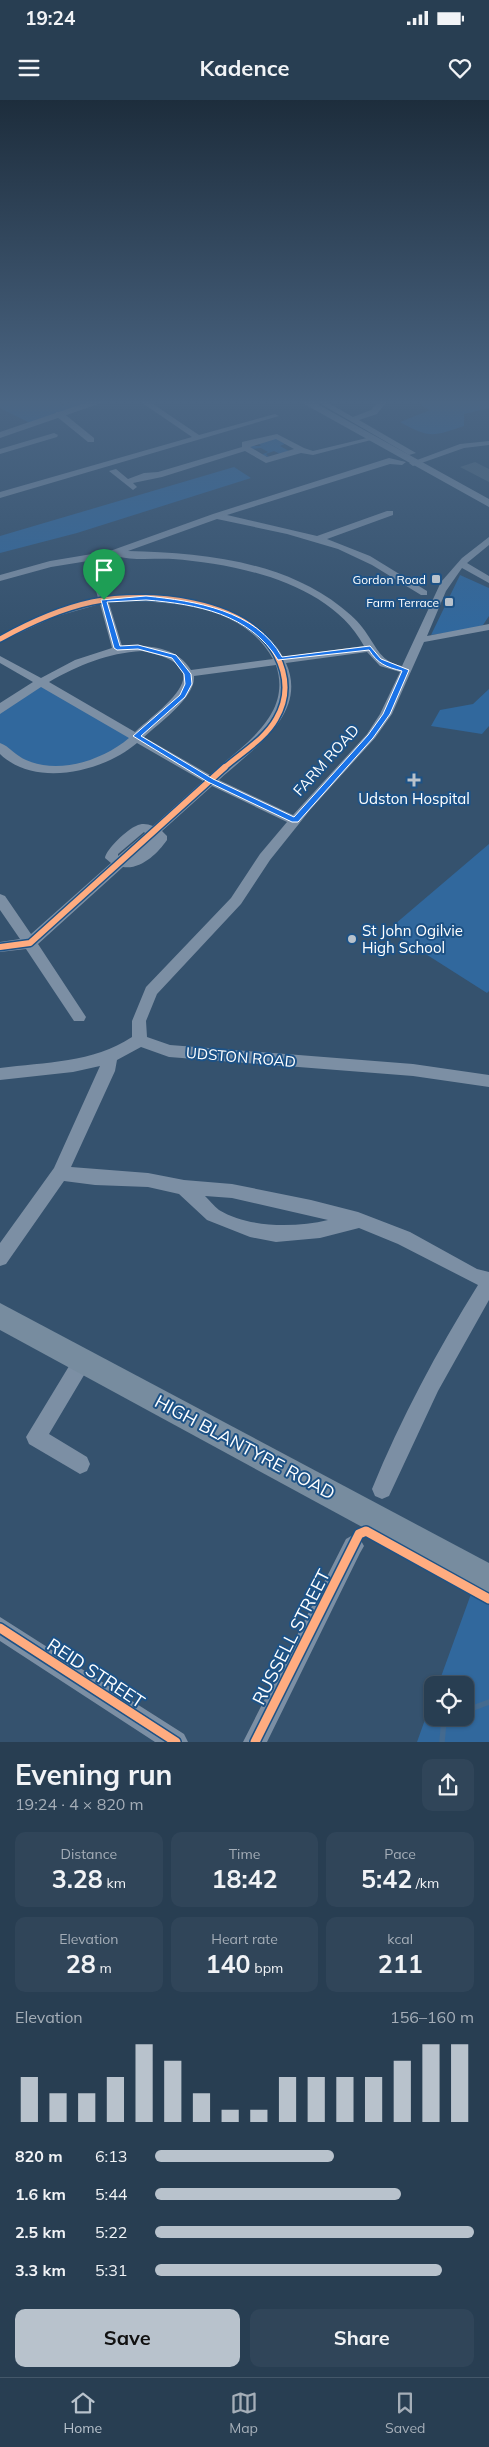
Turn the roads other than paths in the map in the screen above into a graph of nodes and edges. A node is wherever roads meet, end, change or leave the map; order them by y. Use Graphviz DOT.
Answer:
graph roads {
  1 [pos="64,477"];
  2 [pos="119,477"];
  3 [pos="146,477"];
  4 [pos="333,477"];
  5 [pos="444,477"];
  6 [pos="126,482"];
  7 [pos="134,488"];
  8 [pos="0,495"];
  9 [pos="489,504"];
  10 [pos="390,513"];
  11 [pos="216,516"];
  12 [pos="318,539"];
  13 [pos="489,540"];
  14 [pos="112,554"];
  15 [pos="92,556"];
  16 [pos="461,564"];
  17 [pos="0,578"];
  18 [pos="489,580"];
  19 [pos="424,593"];
  20 [pos="104,600"];
  21 [pos="489,627"];
  22 [pos="0,639"];
  23 [pos="420,640"];
  24 [pos="117,648"];
  25 [pos="370,648"];
  26 [pos="0,659"];
  27 [pos="280,659"];
  28 [pos="406,670"];
  29 [pos="188,674"];
  30 [pos="41,683"];
  31 [pos="0,711"];
  32 [pos="137,736"];
  33 [pos="0,748"];
  34 [pos="210,780"];
  35 [pos="295,821"];
  36 [pos="0,899"];
  37 [pos="30,943"];
  38 [pos="0,947"];
  39 [pos="79,1017"];
  40 [pos="140,1040"];
  41 [pos="110,1057"];
  42 [pos="0,1074"];
  43 [pos="489,1081"];
  44 [pos="60,1173"];
  45 [pos="184,1187"];
  46 [pos="358,1220"];
  47 [pos="0,1258"];
  48 [pos="489,1280"];
  49 [pos="489,1284"];
  50 [pos="0,1316"];
  51 [pos="84,1360"];
  52 [pos="80,1464"];
  53 [pos="382,1488"];
  54 [pos="353,1546"];
  55 [pos="489,1580"];
  56 [pos="0,1628"];
  57 [pos="176,1742"];
  58 [pos="255,1742"];
  1 -- 8 [label="street"];
  2 -- 6 [label="street"];
  3 -- 6 [label="street"];
  4 -- 11 [label="street"];
  5 -- 9 [label="street"];
  6 -- 7 [label="street"];
  10 -- 12 [label="street"];
  11 -- 12 [label="street"];
  11 -- 14 [label="street"];
  12 -- 19 [label="street"];
  13 -- 16 [label="street, FARM ROAD"];
  14 -- 15 [label="street"];
  14 -- 25 [label="street"];
  15 -- 17 [label="street"];
  15 -- 20 [label="street"];
  16 -- 18 [label="street"];
  16 -- 23 [label="street, FARM ROAD"];
  20 -- 22 [label="street"];
  20 -- 24 [label="street"];
  20 -- 27 [label="street"];
  21 -- 23 [label="street"];
  23 -- 28 [label="street, FARM ROAD"];
  24 -- 29 [label="street"];
  24 -- 30 [label="street"];
  25 -- 27 [label="street"];
  25 -- 28 [label="street"];
  26 -- 30 [label="street"];
  27 -- 29 [label="street"];
  27 -- 34 [label="street"];
  28 -- 35 [label="street, FARM ROAD"];
  29 -- 32 [label="street"];
  30 -- 31 [label="street"];
  30 -- 32 [label="street"];
  32 -- 33 [label="street"];
  32 -- 34 [label="street"];
  34 -- 35 [label="street"];
  34 -- 37 [label="street"];
  35 -- 40 [label="street, FARM ROAD"];
  36 -- 37 [label="street"];
  37 -- 38 [label="street"];
  37 -- 39 [label="street"];
  40 -- 41 [label="street"];
  40 -- 43 [label="street, UDSTON ROAD"];
  41 -- 42 [label="street"];
  41 -- 44 [label="street"];
  44 -- 45 [label="street"];
  44 -- 47 [label="street"];
  45 -- 46 [label="street"];
  45 -- 46 [label="street"];
  46 -- 48 [label="street"];
  49 -- 53 [label="street"];
  50 -- 51 [label="main road, HIGH BLANTYRE ROAD"];
  51 -- 52 [label="street"];
  51 -- 55 [label="main road, HIGH BLANTYRE ROAD"];
  54 -- 58 [label="street, RUSSELL STREET"];
  56 -- 57 [label="street, REID STREET"];
}
